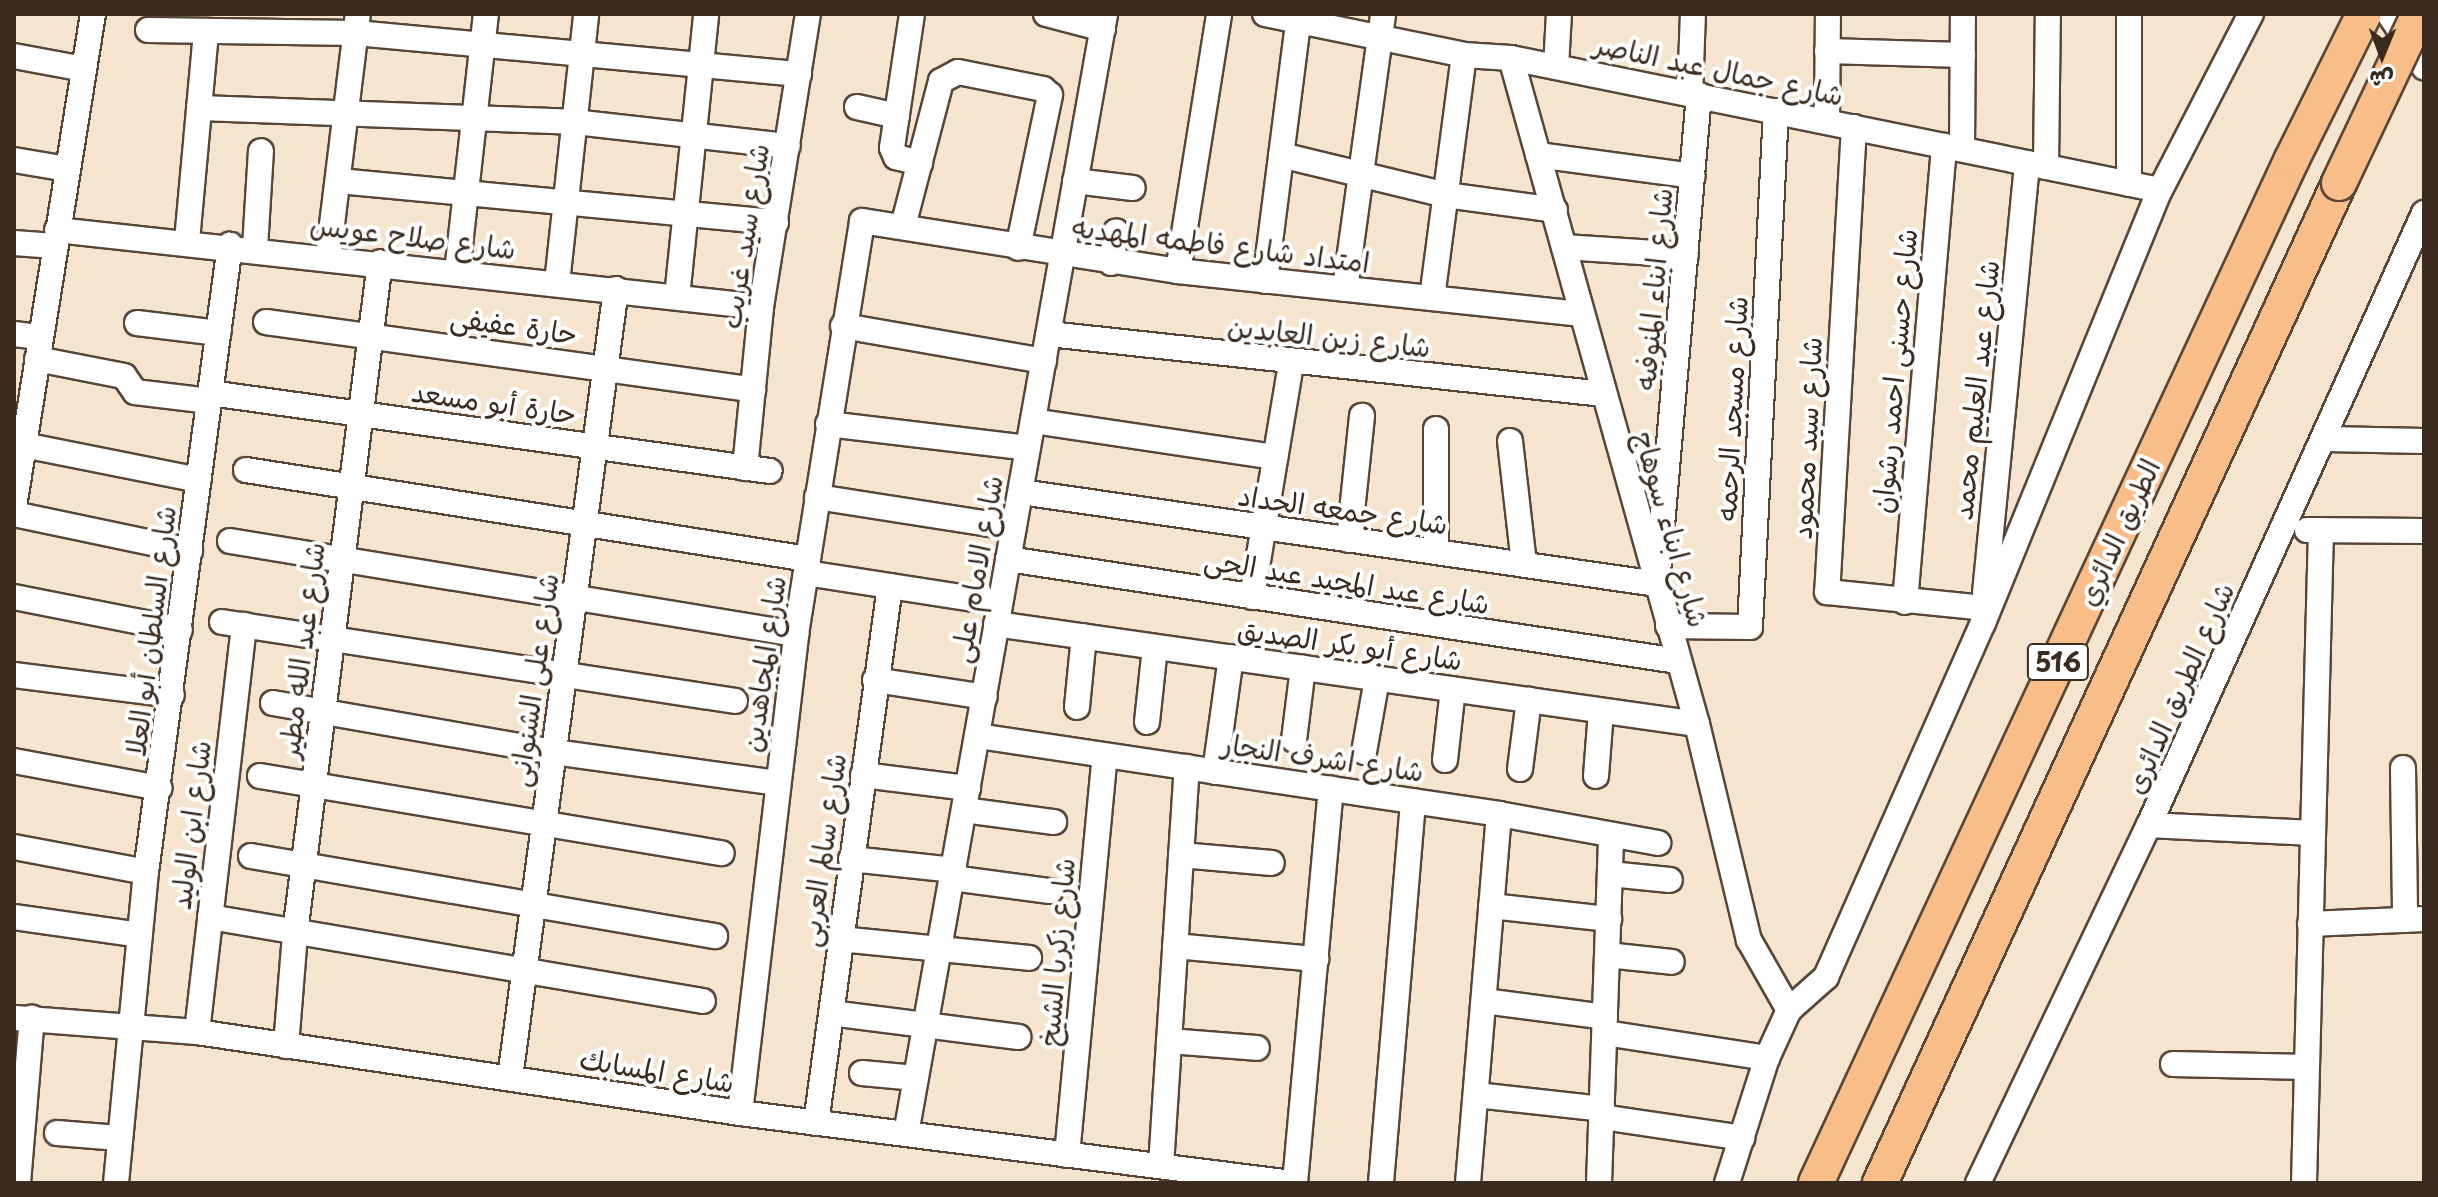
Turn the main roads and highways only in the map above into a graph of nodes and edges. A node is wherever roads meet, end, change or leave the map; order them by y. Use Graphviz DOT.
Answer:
graph roads {
  1 [pos="2364,14"];
  2 [pos="2419,14"];
  3 [pos="1820,1174"];
  4 [pos="1880,1183"];
  1 -- 3 [label="highway, الطريق الدائري / 516"];
  2 -- 4 [label="highway, الطريق الدائري / 516, bridge"];
}
